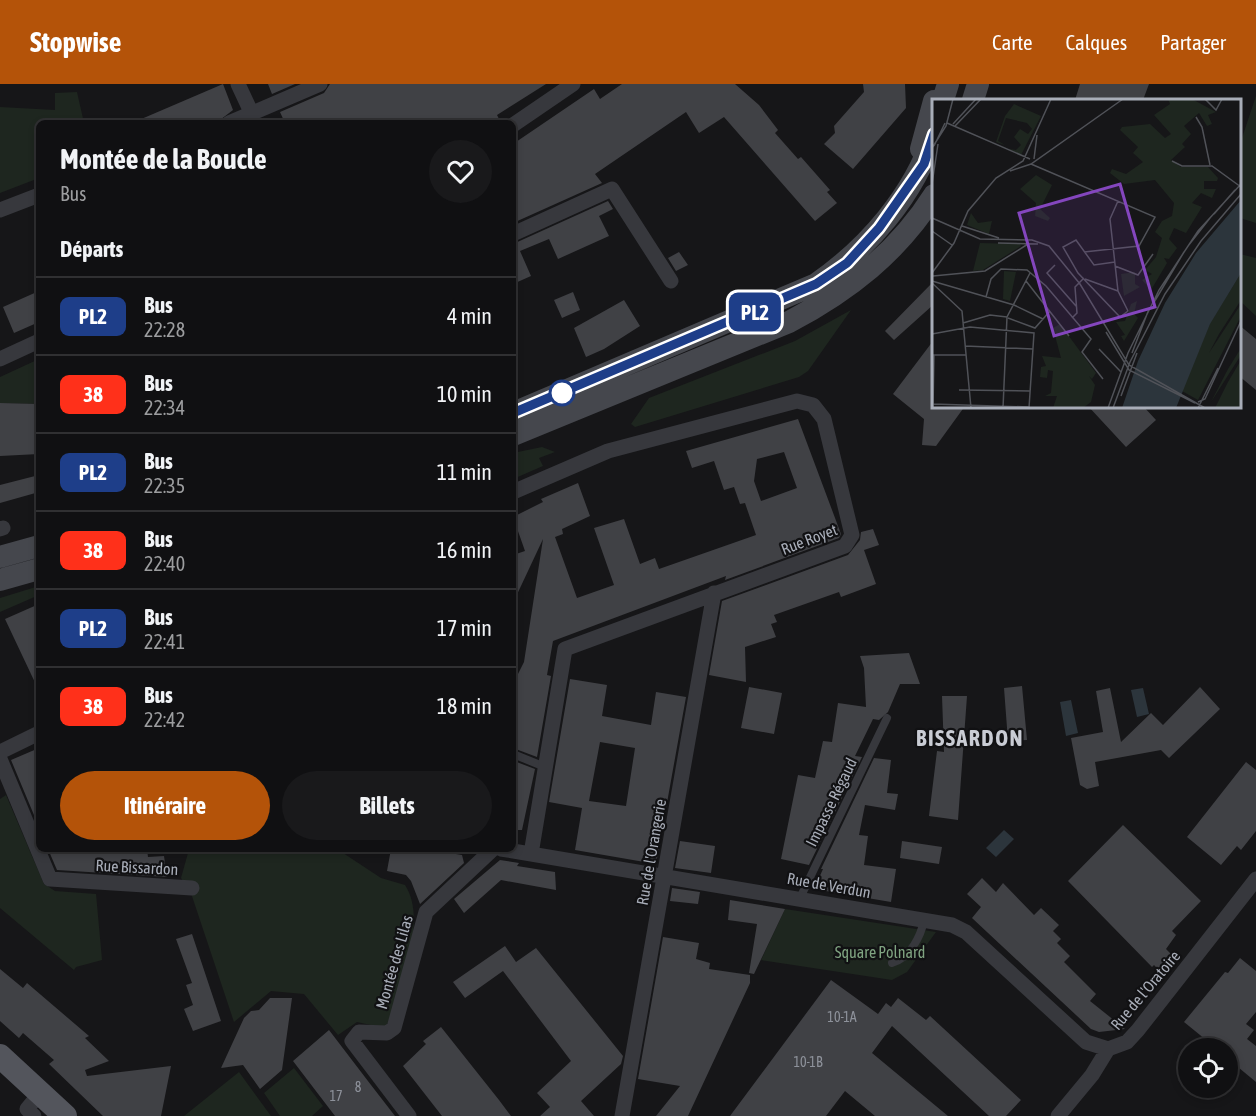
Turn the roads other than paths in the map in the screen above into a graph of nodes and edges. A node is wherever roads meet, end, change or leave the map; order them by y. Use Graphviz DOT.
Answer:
graph roads {
  1 [pos="238,84"];
  2 [pos="321,84"];
  3 [pos="573,84"];
  4 [pos="935,84"];
  5 [pos="948,84"];
  6 [pos="978,84"];
  7 [pos="934,99"];
  8 [pos="943,99"];
  9 [pos="973,99"];
  10 [pos="932,109"];
  11 [pos="252,114"];
  12 [pos="237,120"];
  13 [pos="516,123"];
  14 [pos="932,137"];
  15 [pos="903,195"];
  16 [pos="36,196"];
  17 [pos="932,196"];
  18 [pos="0,210"];
  19 [pos="516,233"];
  20 [pos="671,281"];
  21 [pos="36,342"];
  22 [pos="0,359"];
  23 [pos="516,412"];
  24 [pos="516,434"];
  25 [pos="516,491"];
  26 [pos="36,547"];
  27 [pos="0,557"];
  28 [pos="36,570"];
  29 [pos="0,580"];
  30 [pos="714,593"];
  31 [pos="887,718"];
  32 [pos="36,734"];
  33 [pos="0,752"];
  34 [pos="516,755"];
  35 [pos="0,759"];
  36 [pos="545,767"];
  37 [pos="36,841"];
  38 [pos="40,852"];
  39 [pos="490,852"];
  40 [pos="516,852"];
  41 [pos="531,854"];
  42 [pos="665,877"];
  43 [pos="1256,879"];
  44 [pos="192,888"];
  45 [pos="800,898"];
  46 [pos="924,920"];
  47 [pos="892,963"];
  48 [pos="1108,1049"];
  49 [pos="0,1056"];
  50 [pos="41,1092"];
  51 [pos="34,1116"];
  52 [pos="65,1116"];
  53 [pos="409,1116"];
  54 [pos="622,1116"];
  55 [pos="1058,1116"];
  1 -- 11 [label="street"];
  2 -- 11 [label="street"];
  3 -- 13 [label="street"];
  4 -- 7 [label="main road"];
  5 -- 8 [label="main road"];
  6 -- 9 [label="main road"];
  10 -- 15 [label="main road"];
  11 -- 12 [label="street"];
  14 -- 15 [label="main road"];
  15 -- 23 [label="main road"];
  16 -- 18 [label="street"];
  17 -- 24 [label="main road"];
  19 -- 20 [label="street"];
  21 -- 22 [label="street"];
  25 -- 30 [label="street, Rue Royet"];
  26 -- 27 [label="main road"];
  28 -- 29 [label="main road"];
  30 -- 36 [label="street, Rue Royet"];
  30 -- 42 [label="street, Rue de l'Orangerie"];
  31 -- 45 [label="lane, Impasse Régaud"];
  32 -- 33 [label="street"];
  34 -- 36 [label="lane"];
  35 -- 37 [label="street"];
  36 -- 41 [label="street, Rue Royet"];
  38 -- 44 [label="street, Rue Bissardon"];
  39 -- 53 [label="street, Montée des Lilas"];
  40 -- 41 [label="street, Rue de Verdun"];
  41 -- 42 [label="street, Rue de Verdun"];
  42 -- 45 [label="street, Rue de Verdun"];
  42 -- 54 [label="street, Rue de l'Orangerie"];
  43 -- 48 [label="street, Rue de l'Oratoire"];
  45 -- 46 [label="street, Rue de Verdun"];
  46 -- 47 [label="lane"];
  46 -- 48 [label="street, Rue de Verdun"];
  48 -- 55 [label="street, Rue de l'Oratoire"];
  49 -- 50 [label="main road"];
  50 -- 51 [label="street"];
  50 -- 52 [label="main road"];
}
